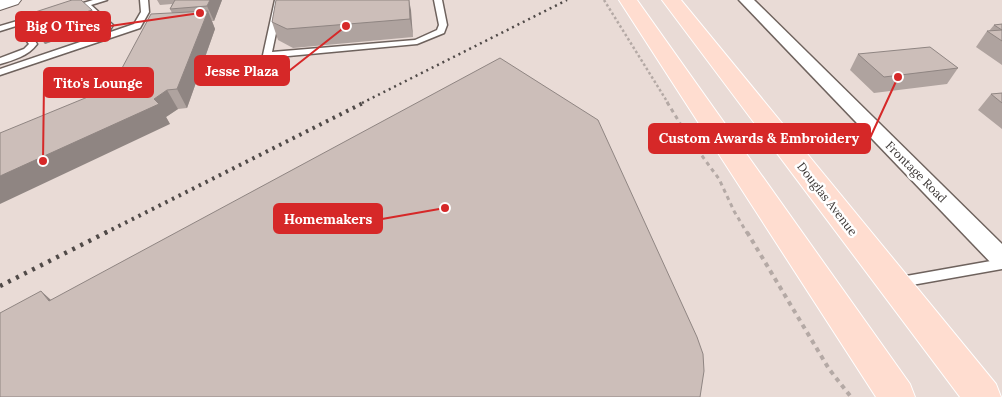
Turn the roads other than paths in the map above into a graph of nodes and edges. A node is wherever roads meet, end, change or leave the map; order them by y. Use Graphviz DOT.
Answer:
graph roads {
  1 [pos="12,0"];
  2 [pos="103,0"];
  3 [pos="144,0"];
  4 [pos="279,0"];
  5 [pos="438,0"];
  6 [pos="628,0"];
  7 [pos="671,0"];
  8 [pos="746,0"];
  9 [pos="0,4"];
  10 [pos="86,4"];
  11 [pos="72,7"];
  12 [pos="47,14"];
  13 [pos="18,23"];
  14 [pos="0,29"];
  15 [pos="0,61"];
  16 [pos="0,71"];
  17 [pos="1002,260"];
  18 [pos="1002,264"];
  19 [pos="894,283"];
  20 [pos="897,397"];
  21 [pos="983,397"];
  1 -- 9 [label="main road"];
  2 -- 10 [label="lane"];
  3 -- 16 [label="lane"];
  4 -- 5 [label="lane"];
  6 -- 20 [label="main road"];
  7 -- 19 [label="main road, Douglas Avenue"];
  8 -- 17 [label="street, Frontage Road"];
  10 -- 11 [label="lane"];
  10 -- 16 [label="lane"];
  12 -- 13 [label="lane"];
  13 -- 14 [label="lane"];
  13 -- 15 [label="lane"];
  18 -- 19 [label="lane"];
  19 -- 21 [label="main road, Douglas Avenue"];
}
